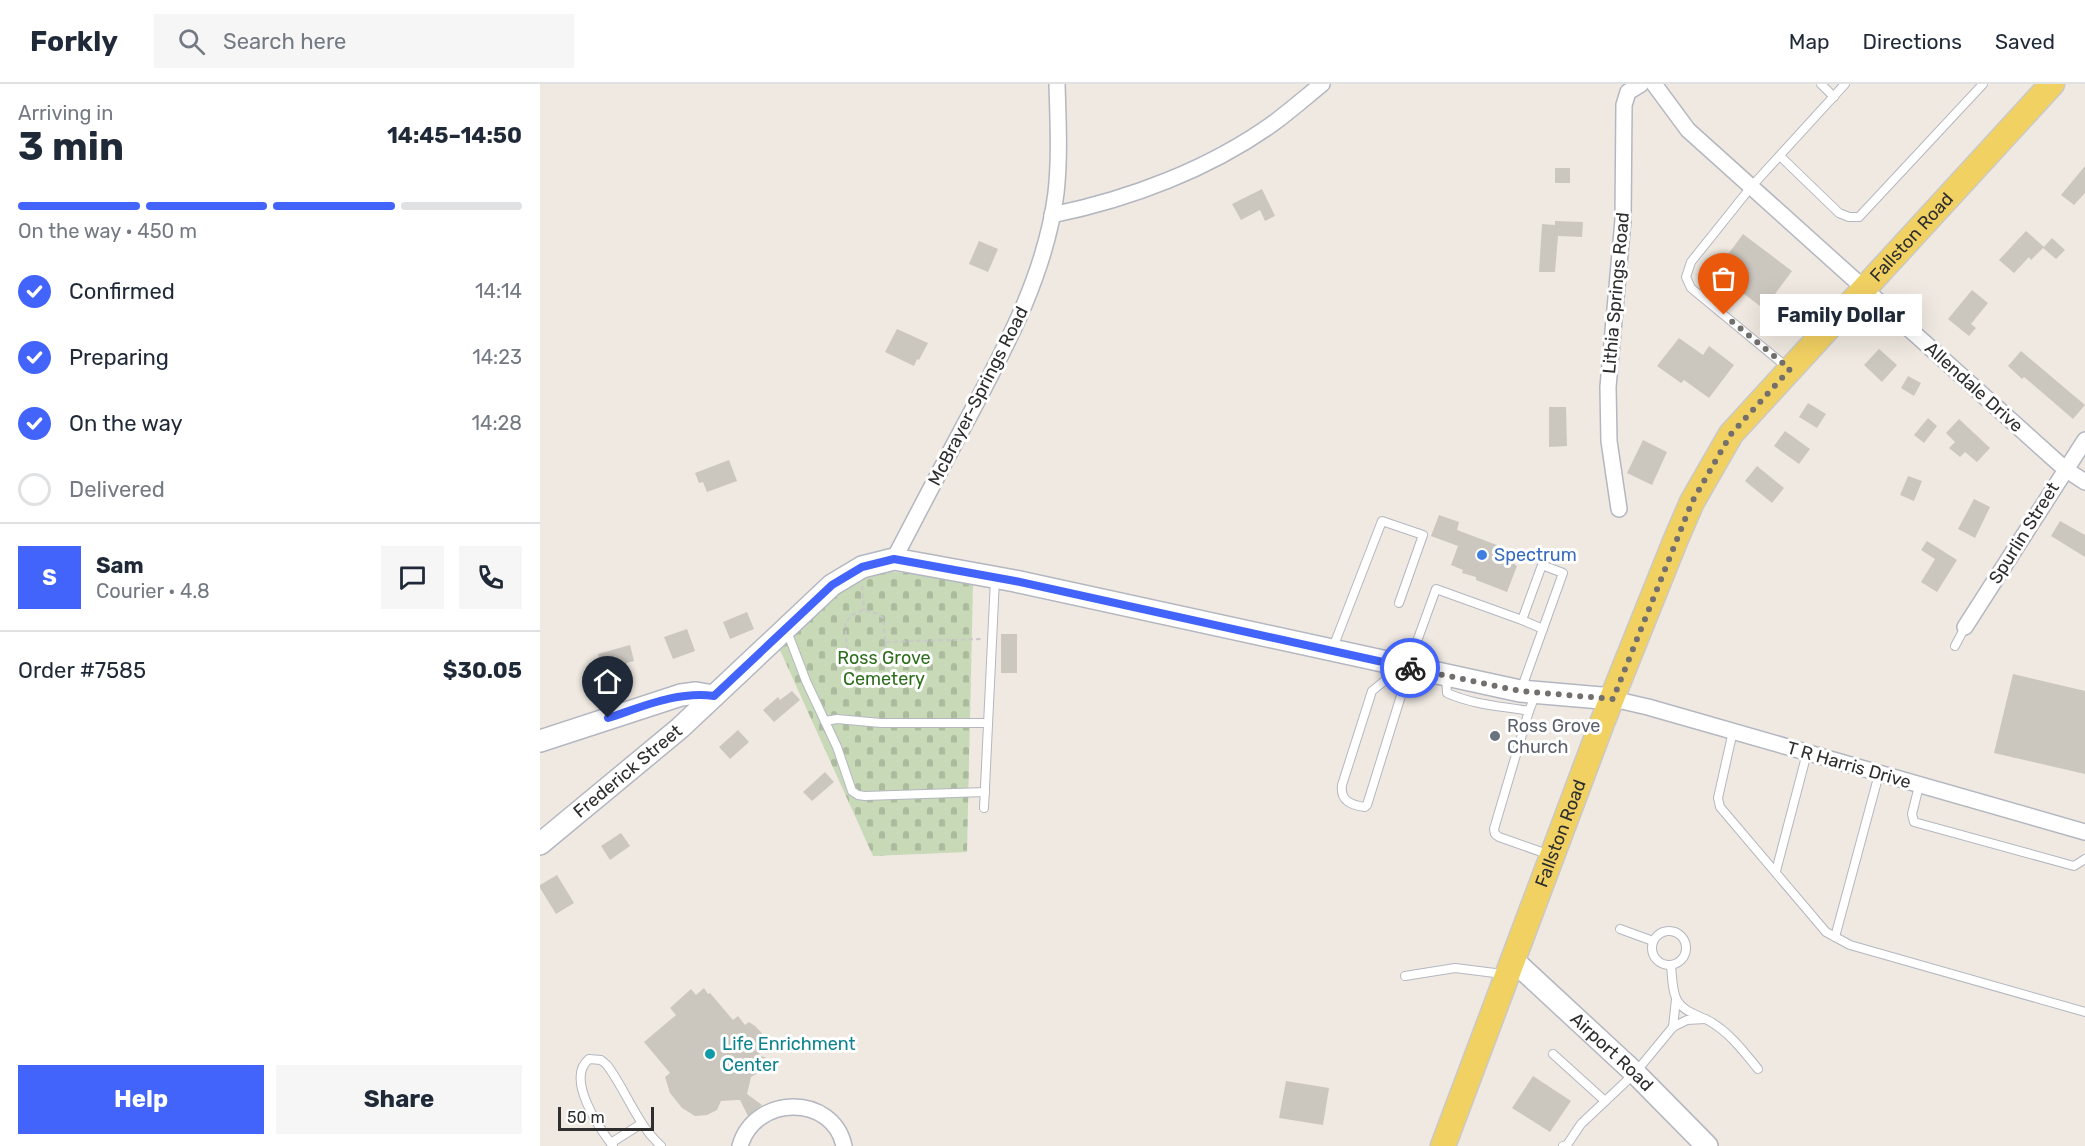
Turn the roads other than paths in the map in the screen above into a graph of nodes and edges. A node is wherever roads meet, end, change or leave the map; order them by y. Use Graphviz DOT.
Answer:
graph roads {
  1 [pos="1057,84"];
  2 [pos="1322,84"];
  3 [pos="1641,84"];
  4 [pos="1653,84"];
  5 [pos="1821,84"];
  6 [pos="1845,84"];
  7 [pos="1983,84"];
  8 [pos="2052,84"];
  9 [pos="1834,97"];
  10 [pos="1780,156"];
  11 [pos="1751,187"];
  12 [pos="1052,215"];
  13 [pos="1864,290"];
  14 [pos="1790,369"];
  15 [pos="2085,440"];
  16 [pos="2065,469"];
  17 [pos="2085,482"];
  18 [pos="1619,509"];
  19 [pos="894,559"];
  20 [pos="996,577"];
  21 [pos="1399,603"];
  22 [pos="1522,620"];
  23 [pos="1965,627"];
  24 [pos="1543,628"];
  25 [pos="782,631"];
  26 [pos="1955,646"];
  27 [pos="1332,651"];
  28 [pos="1404,674"];
  29 [pos="714,696"];
  30 [pos="1528,698"];
  31 [pos="1613,699"];
  32 [pos="825,721"];
  33 [pos="987,723"];
  34 [pos="1733,732"];
  35 [pos="540,741"];
  36 [pos="1807,753"];
  37 [pos="1879,774"];
  38 [pos="1920,786"];
  39 [pos="985,792"];
  40 [pos="984,808"];
  41 [pos="2085,832"];
  42 [pos="540,844"];
  43 [pos="1552,856"];
  44 [pos="2085,859"];
  45 [pos="1776,871"];
  46 [pos="1620,929"];
  47 [pos="1835,937"];
  48 [pos="1653,941"];
  49 [pos="1671,965"];
  50 [pos="1510,967"];
  51 [pos="1405,976"];
  52 [pos="1676,998"];
  53 [pos="2085,1012"];
  54 [pos="1705,1019"];
  55 [pos="1673,1027"];
  56 [pos="1553,1054"];
  57 [pos="1758,1069"];
  58 [pos="1635,1073"];
  59 [pos="1605,1101"];
  60 [pos="641,1124"];
  61 [pos="612,1145"];
  62 [pos="1445,1145"];
  63 [pos="661,1146"];
  64 [pos="740,1146"];
  65 [pos="844,1146"];
  66 [pos="1563,1146"];
  67 [pos="1707,1146"];
  1 -- 12 [label="street, McBrayer-Springs Road"];
  2 -- 12 [label="street"];
  3 -- 18 [label="street, Lithia Springs Road"];
  4 -- 11 [label="street"];
  5 -- 9 [label="lane"];
  6 -- 9 [label="lane"];
  7 -- 10 [label="lane"];
  8 -- 13 [label="main road, Fallston Road"];
  9 -- 10 [label="lane"];
  10 -- 11 [label="lane"];
  11 -- 13 [label="street"];
  11 -- 14 [label="lane"];
  12 -- 19 [label="street, McBrayer-Springs Road"];
  13 -- 14 [label="main road, Fallston Road"];
  13 -- 16 [label="street, Allendale Drive"];
  14 -- 31 [label="main road, Fallston Road"];
  15 -- 16 [label="street, Spurlin Street"];
  16 -- 17 [label="street, Allendale Drive"];
  16 -- 23 [label="street, Spurlin Street"];
  19 -- 20 [label="street"];
  19 -- 25 [label="street, Frederick Street"];
  20 -- 27 [label="street"];
  20 -- 33 [label="lane"];
  21 -- 27 [label="lane"];
  22 -- 24 [label="lane"];
  22 -- 24 [label="lane"];
  22 -- 28 [label="lane"];
  23 -- 26 [label="lane"];
  24 -- 30 [label="lane"];
  25 -- 29 [label="street, Frederick Street"];
  25 -- 32 [label="lane"];
  27 -- 28 [label="street"];
  28 -- 28 [label="lane"];
  28 -- 30 [label="street"];
  29 -- 35 [label="street"];
  29 -- 42 [label="street, Frederick Street"];
  30 -- 31 [label="street"];
  30 -- 43 [label="lane"];
  31 -- 34 [label="street, T R Harris Drive"];
  31 -- 43 [label="main road, Fallston Road"];
  32 -- 33 [label="lane"];
  32 -- 39 [label="lane"];
  33 -- 39 [label="lane"];
  34 -- 36 [label="street, T R Harris Drive"];
  34 -- 45 [label="lane"];
  36 -- 37 [label="street, T R Harris Drive"];
  36 -- 45 [label="lane"];
  37 -- 38 [label="street, T R Harris Drive"];
  37 -- 47 [label="lane"];
  38 -- 41 [label="street, T R Harris Drive"];
  38 -- 44 [label="lane"];
  39 -- 40 [label="lane"];
  43 -- 50 [label="main road, Fallston Road"];
  45 -- 47 [label="lane"];
  46 -- 48 [label="lane"];
  47 -- 53 [label="lane"];
  48 -- 49 [label="lane"];
  48 -- 49 [label="lane"];
  49 -- 52 [label="lane"];
  50 -- 51 [label="lane"];
  50 -- 58 [label="street, Airport Road"];
  50 -- 62 [label="main road, Fallston Road"];
  52 -- 54 [label="lane"];
  52 -- 55 [label="lane"];
  54 -- 55 [label="lane"];
  54 -- 57 [label="lane"];
  55 -- 58 [label="lane"];
  56 -- 59 [label="lane"];
  58 -- 59 [label="lane"];
  58 -- 67 [label="street, Airport Road"];
  59 -- 66 [label="lane"];
  60 -- 61 [label="lane"];
  60 -- 61 [label="lane"];
  60 -- 63 [label="lane"];
  64 -- 65 [label="street"];
}
